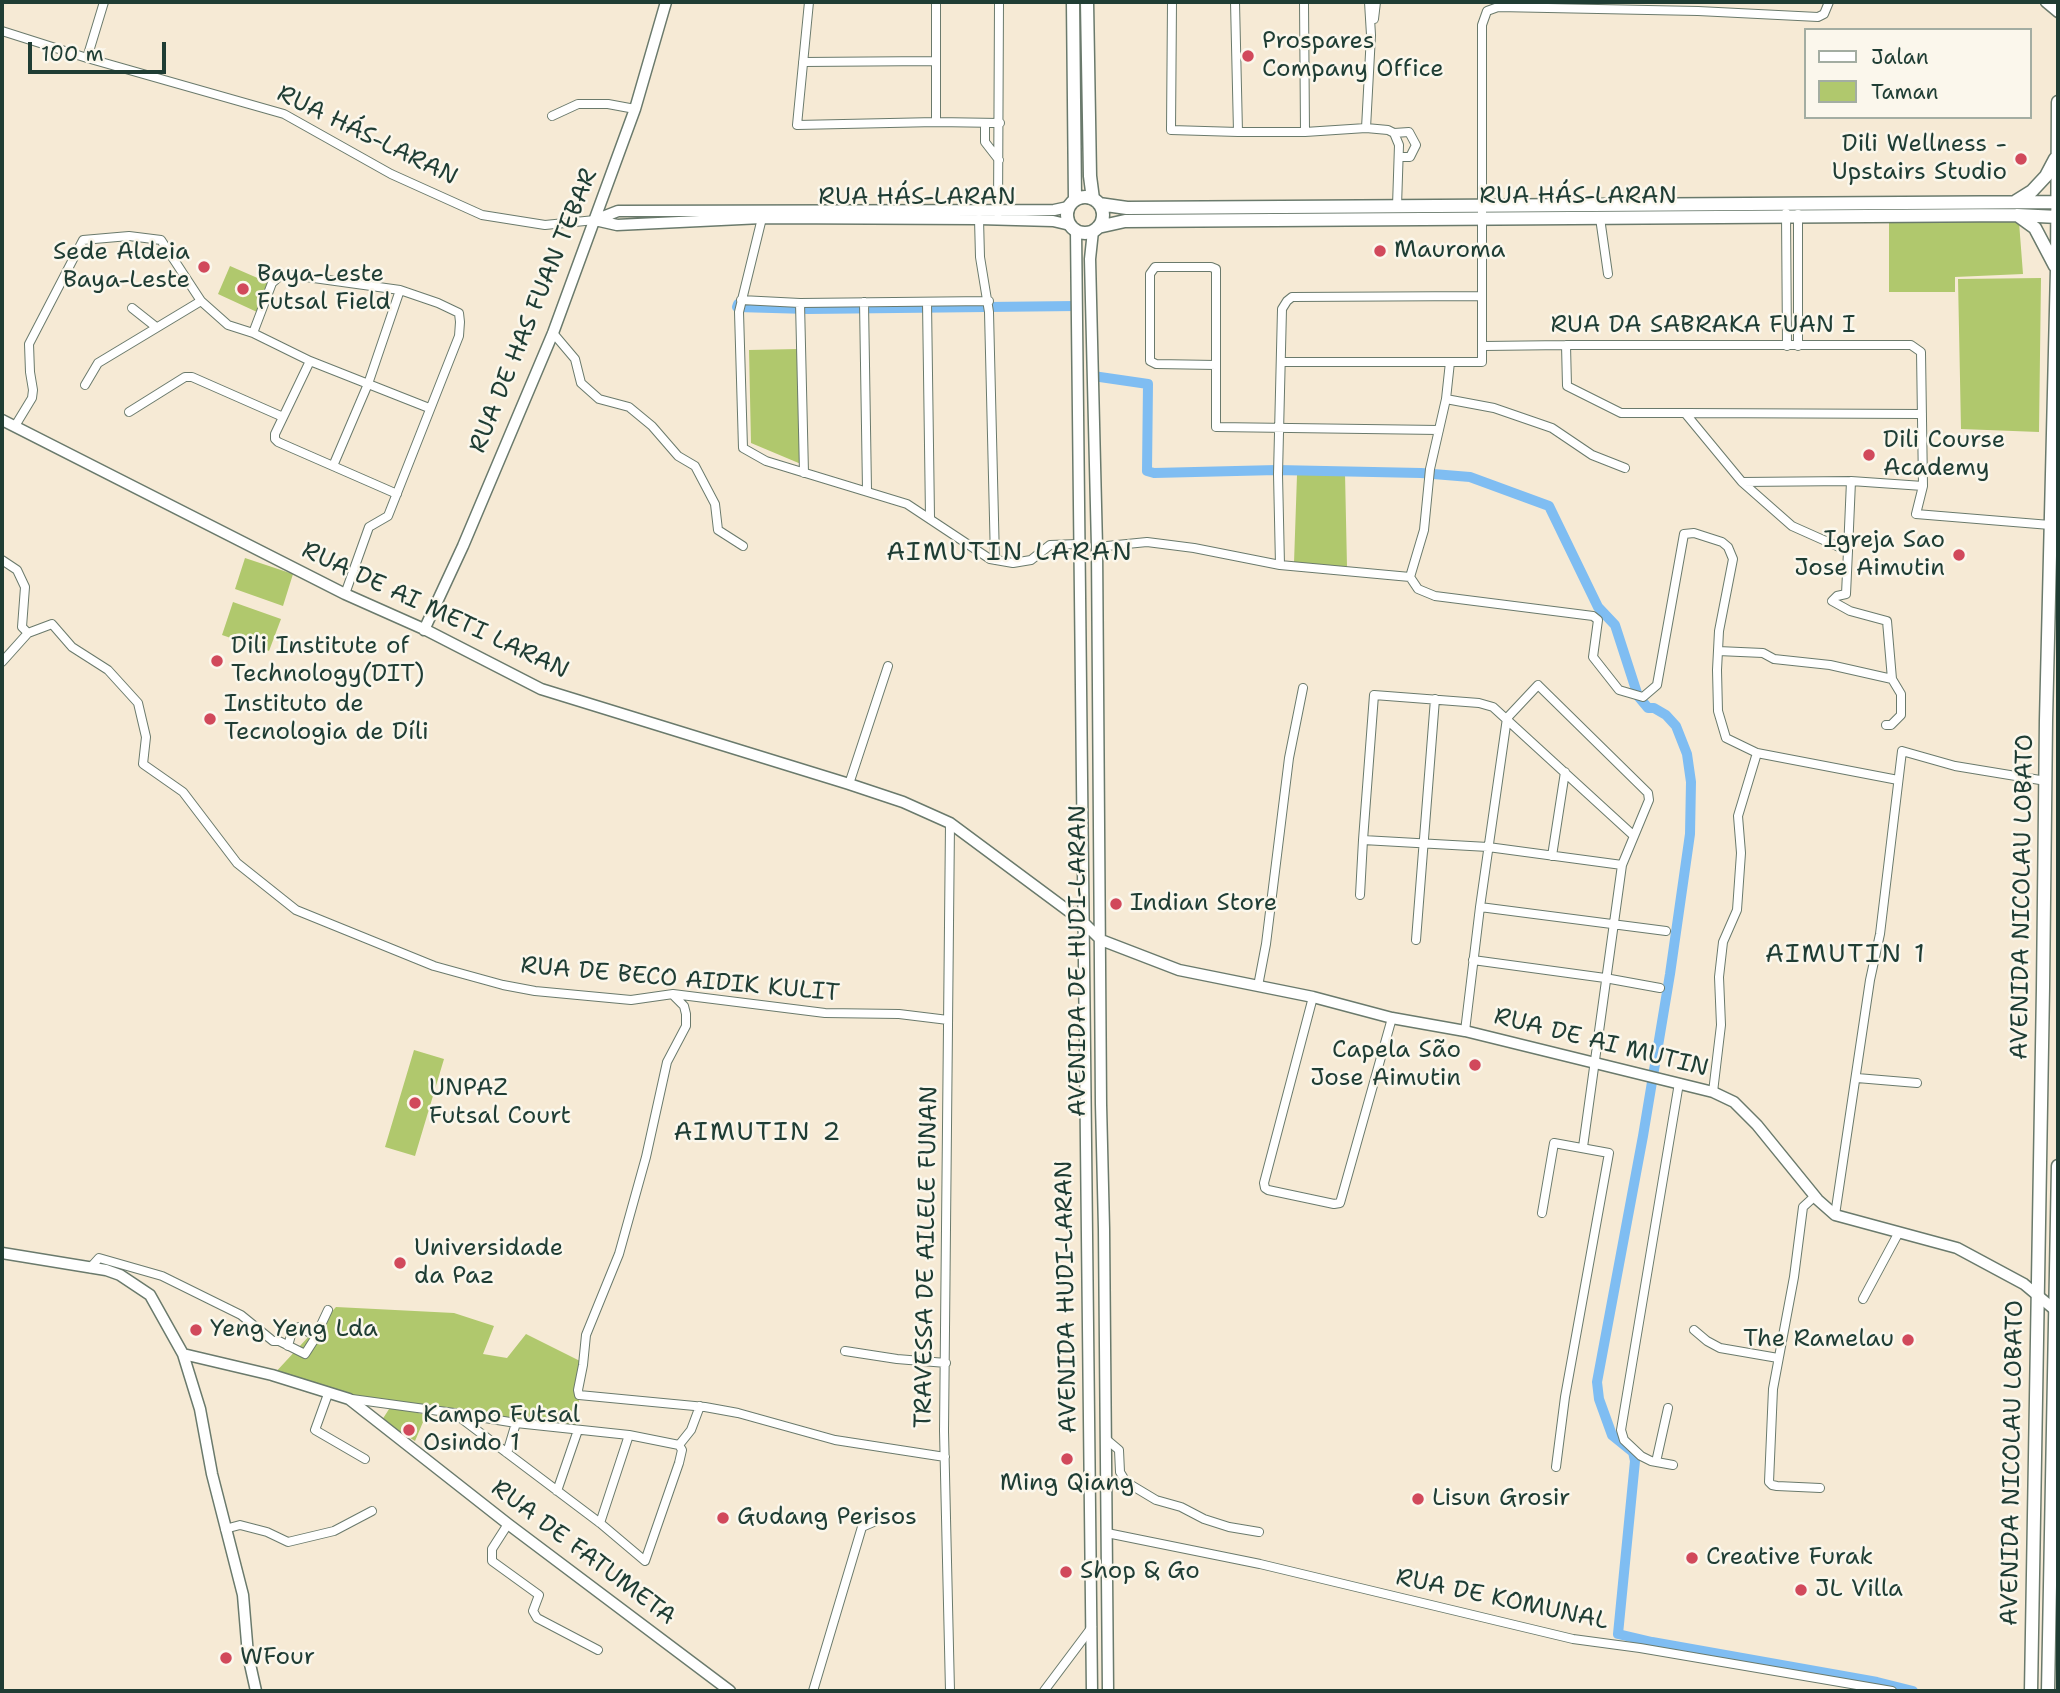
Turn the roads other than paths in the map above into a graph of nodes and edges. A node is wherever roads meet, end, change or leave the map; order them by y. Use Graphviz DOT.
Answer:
graph roads {
  1 [pos="104,2"];
  2 [pos="666,2"];
  3 [pos="809,2"];
  4 [pos="936,2"];
  5 [pos="999,2"];
  6 [pos="1073,2"];
  7 [pos="1087,2"];
  8 [pos="1172,2"];
  9 [pos="1235,2"];
  10 [pos="1304,2"];
  11 [pos="1369,2"];
  12 [pos="1376,2"];
  13 [pos="1829,2"];
  14 [pos="2046,2"];
  15 [pos="2058,12"];
  16 [pos="2,31"];
  17 [pos="1371,35"];
  18 [pos="88,58"];
  19 [pos="935,61"];
  20 [pos="803,62"];
  21 [pos="2058,103"];
  22 [pos="635,109"];
  23 [pos="552,116"];
  24 [pos="936,122"];
  25 [pos="985,123"];
  26 [pos="1000,123"];
  27 [pos="1366,128"];
  28 [pos="1238,132"];
  29 [pos="1305,132"];
  30 [pos="1394,132"];
  31 [pos="2057,155"];
  32 [pos="1399,157"];
  33 [pos="999,160"];
  34 [pos="1096,201"];
  35 [pos="2057,202"];
  36 [pos="1072,204"];
  37 [pos="1482,204"];
  38 [pos="2016,208"];
  39 [pos="1389,211"];
  40 [pos="1792,211"];
  41 [pos="763,214"];
  42 [pos="998,214"];
  43 [pos="2058,217"];
  44 [pos="1600,218"];
  45 [pos="979,219"];
  46 [pos="1483,219"];
  47 [pos="595,220"];
  48 [pos="1073,228"];
  49 [pos="1096,229"];
  50 [pos="2057,269"];
  51 [pos="1608,274"];
  52 [pos="400,290"];
  53 [pos="1482,296"];
  54 [pos="741,299"];
  55 [pos="201,301"];
  56 [pos="989,301"];
  57 [pos="864,302"];
  58 [pos="926,302"];
  59 [pos="800,303"];
  60 [pos="132,308"];
  61 [pos="156,327"];
  62 [pos="253,333"];
  63 [pos="553,333"];
  64 [pos="1566,345"];
  65 [pos="1484,346"];
  66 [pos="1787,346"];
  67 [pos="1798,346"];
  68 [pos="310,361"];
  69 [pos="1283,362"];
  70 [pos="1450,362"];
  71 [pos="1216,365"];
  72 [pos="368,384"];
  73 [pos="85,385"];
  74 [pos="1446,399"];
  75 [pos="429,408"];
  76 [pos="129,412"];
  77 [pos="1685,413"];
  78 [pos="1922,414"];
  79 [pos="283,417"];
  80 [pos="2,420"];
  81 [pos="15,426"];
  82 [pos="1281,426"];
  83 [pos="1438,430"];
  84 [pos="333,466"];
  85 [pos="1625,468"];
  86 [pos="804,473"];
  87 [pos="1851,481"];
  88 [pos="1742,482"];
  89 [pos="1923,486"];
  90 [pos="867,490"];
  91 [pos="397,494"];
  92 [pos="929,517"];
  93 [pos="2050,525"];
  94 [pos="1078,544"];
  95 [pos="743,546"];
  96 [pos="1097,547"];
  97 [pos="1847,551"];
  98 [pos="2,560"];
  99 [pos="995,560"];
  100 [pos="1280,565"];
  101 [pos="1410,577"];
  102 [pos="345,594"];
  103 [pos="424,630"];
  104 [pos="28,632"];
  105 [pos="1718,651"];
  106 [pos="2,662"];
  107 [pos="888,666"];
  108 [pos="1892,679"];
  109 [pos="1303,688"];
  110 [pos="1435,699"];
  111 [pos="1507,718"];
  112 [pos="1886,725"];
  113 [pos="1757,753"];
  114 [pos="2052,756"];
  115 [pos="1565,772"];
  116 [pos="1898,780"];
  117 [pos="2046,781"];
  118 [pos="849,784"];
  119 [pos="950,823"];
  120 [pos="1634,836"];
  121 [pos="1363,839"];
  122 [pos="1426,843"];
  123 [pos="1488,847"];
  124 [pos="1552,856"];
  125 [pos="1622,865"];
  126 [pos="1360,895"];
  127 [pos="1479,907"];
  128 [pos="1083,921"];
  129 [pos="1613,924"];
  130 [pos="1665,930"];
  131 [pos="1101,940"];
  132 [pos="1416,940"];
  133 [pos="1473,960"];
  134 [pos="1605,978"];
  135 [pos="1258,986"];
  136 [pos="1660,988"];
  137 [pos="673,994"];
  138 [pos="1313,997"];
  139 [pos="1392,1018"];
  140 [pos="948,1020"];
  141 [pos="1465,1031"];
  142 [pos="1594,1063"];
  143 [pos="1857,1078"];
  144 [pos="1679,1083"];
  145 [pos="1917,1083"];
  146 [pos="1713,1091"];
  147 [pos="1583,1147"];
  148 [pos="2058,1166"];
  149 [pos="1815,1196"];
  150 [pos="1542,1213"];
  151 [pos="1835,1215"];
  152 [pos="1899,1232"];
  153 [pos="2,1253"];
  154 [pos="90,1268"];
  155 [pos="2037,1293"];
  156 [pos="1863,1298"];
  157 [pos="328,1310"];
  158 [pos="2057,1310"];
  159 [pos="1694,1330"];
  160 [pos="316,1336"];
  161 [pos="288,1346"];
  162 [pos="845,1351"];
  163 [pos="183,1354"];
  164 [pos="1778,1358"];
  165 [pos="946,1363"];
  166 [pos="328,1394"];
  167 [pos="349,1399"];
  168 [pos="700,1406"];
  169 [pos="1668,1408"];
  170 [pos="454,1413"];
  171 [pos="516,1423"];
  172 [pos="578,1430"];
  173 [pos="629,1435"];
  174 [pos="1106,1439"];
  175 [pos="679,1446"];
  176 [pos="507,1453"];
  177 [pos="945,1457"];
  178 [pos="365,1459"];
  179 [pos="1656,1462"];
  180 [pos="1673,1465"];
  181 [pos="1556,1467"];
  182 [pos="1820,1488"];
  183 [pos="557,1491"];
  184 [pos="2055,1496"];
  185 [pos="2033,1497"];
  186 [pos="372,1511"];
  187 [pos="876,1521"];
  188 [pos="600,1522"];
  189 [pos="508,1524"];
  190 [pos="225,1529"];
  191 [pos="1258,1532"];
  192 [pos="1107,1533"];
  193 [pos="2054,1612"];
  194 [pos="1092,1627"];
  195 [pos="598,1650"];
  196 [pos="256,1691"];
  197 [pos="730,1691"];
  198 [pos="813,1691"];
  199 [pos="950,1691"];
  200 [pos="1044,1691"];
  201 [pos="1092,1691"];
  202 [pos="1108,1691"];
  203 [pos="1892,1691"];
  204 [pos="2031,1691"];
  205 [pos="2048,1691"];
  1 -- 18 [label="street"];
  2 -- 22 [label="street, RUA DE HAS FUAN TEBAR"];
  3 -- 20 [label="street"];
  4 -- 19 [label="street"];
  5 -- 26 [label="street"];
  6 -- 36 [label="main road"];
  7 -- 34 [label="main road"];
  8 -- 28 [label="street"];
  9 -- 28 [label="street"];
  10 -- 29 [label="street"];
  11 -- 17 [label="street"];
  12 -- 17 [label="street"];
  13 -- 37 [label="street"];
  14 -- 15 [label="street"];
  16 -- 18 [label="street, RUA HÁS-LARAN"];
  17 -- 27 [label="street"];
  18 -- 47 [label="street, RUA HÁS-LARAN"];
  19 -- 20 [label="street"];
  19 -- 24 [label="street"];
  20 -- 24 [label="street"];
  21 -- 31 [label="main road, AVENIDA NICOLAU LOBATO"];
  22 -- 23 [label="street"];
  22 -- 47 [label="street, RUA DE HAS FUAN TEBAR"];
  24 -- 25 [label="street"];
  25 -- 26 [label="street"];
  25 -- 33 [label="street"];
  26 -- 33 [label="street"];
  27 -- 29 [label="street"];
  27 -- 30 [label="street"];
  28 -- 29 [label="street"];
  30 -- 32 [label="street"];
  30 -- 32 [label="street"];
  31 -- 35 [label="main road, AVENIDA NICOLAU LOBATO"];
  31 -- 38 [label="main road"];
  32 -- 39 [label="street"];
  33 -- 42 [label="street"];
  34 -- 36 [label="main road"];
  34 -- 39 [label="main road, RUA HÁS-LARAN"];
  34 -- 49 [label="main road"];
  35 -- 38 [label="main road, RUA HÁS-LARAN"];
  35 -- 43 [label="main road, AVENIDA NICOLAU LOBATO"];
  36 -- 42 [label="street, RUA HÁS-LARAN"];
  36 -- 48 [label="main road"];
  37 -- 39 [label="main road, RUA HÁS-LARAN"];
  37 -- 40 [label="main road, RUA HÁS-LARAN"];
  37 -- 46 [label="street"];
  38 -- 40 [label="main road, RUA HÁS-LARAN"];
  38 -- 43 [label="main road, RUA HÁS-LARAN"];
  38 -- 50 [label="main road"];
  39 -- 46 [label="main road, RUA HÁS-LARAN"];
  39 -- 49 [label="main road, RUA HÁS-LARAN"];
  40 -- 44 [label="main road, RUA HÁS-LARAN"];
  40 -- 66 [label="street"];
  40 -- 67 [label="street"];
  41 -- 42 [label="street, RUA HÁS-LARAN"];
  41 -- 45 [label="street, RUA HÁS-LARAN"];
  41 -- 47 [label="street, RUA HÁS-LARAN"];
  41 -- 54 [label="street"];
  42 -- 45 [label="street, RUA HÁS-LARAN"];
  42 -- 48 [label="street, RUA HÁS-LARAN"];
  43 -- 50 [label="main road, AVENIDA NICOLAU LOBATO"];
  44 -- 46 [label="main road, RUA HÁS-LARAN"];
  44 -- 51 [label="street"];
  45 -- 56 [label="street"];
  46 -- 53 [label="street"];
  47 -- 63 [label="street, RUA DE HAS FUAN TEBAR"];
  48 -- 49 [label="main road"];
  48 -- 94 [label="street, AVENIDA HUDI-LARAN"];
  49 -- 96 [label="street, AVENIDA DE HUDI-LARAN"];
  50 -- 93 [label="main road, AVENIDA NICOLAU LOBATO"];
  52 -- 62 [label="street"];
  52 -- 72 [label="street"];
  52 -- 75 [label="street"];
  53 -- 65 [label="street"];
  53 -- 69 [label="street"];
  54 -- 59 [label="street"];
  54 -- 86 [label="street"];
  55 -- 61 [label="street"];
  55 -- 62 [label="street"];
  55 -- 81 [label="street"];
  56 -- 58 [label="street"];
  56 -- 99 [label="street"];
  57 -- 58 [label="street"];
  57 -- 59 [label="street"];
  57 -- 90 [label="street"];
  58 -- 92 [label="street"];
  59 -- 86 [label="street"];
  60 -- 61 [label="street"];
  61 -- 73 [label="street"];
  62 -- 68 [label="street"];
  63 -- 95 [label="street"];
  63 -- 103 [label="street, RUA DE HAS FUAN TEBAR"];
  64 -- 65 [label="street, RUA DA SABRAKA FUAN I"];
  64 -- 66 [label="street, RUA DA SABRAKA FUAN I"];
  64 -- 77 [label="street"];
  65 -- 70 [label="street"];
  66 -- 67 [label="street, RUA DA SABRAKA FUAN I"];
  67 -- 78 [label="street, RUA DA SABRAKA FUAN I"];
  68 -- 72 [label="street"];
  68 -- 79 [label="street"];
  69 -- 70 [label="street"];
  69 -- 82 [label="street"];
  70 -- 74 [label="street"];
  71 -- 71 [label="street"];
  71 -- 82 [label="street"];
  72 -- 75 [label="street"];
  72 -- 84 [label="street"];
  74 -- 83 [label="street"];
  74 -- 85 [label="street"];
  75 -- 91 [label="street"];
  76 -- 79 [label="street"];
  77 -- 78 [label="street"];
  77 -- 88 [label="street"];
  78 -- 89 [label="street"];
  79 -- 84 [label="street"];
  80 -- 81 [label="street, RUA DE AI METI LARAN"];
  81 -- 102 [label="street, RUA DE AI METI LARAN"];
  82 -- 83 [label="street"];
  82 -- 100 [label="street"];
  83 -- 101 [label="street"];
  84 -- 91 [label="street"];
  86 -- 90 [label="street"];
  87 -- 88 [label="street"];
  87 -- 89 [label="street"];
  87 -- 97 [label="street"];
  88 -- 97 [label="street"];
  89 -- 93 [label="street"];
  90 -- 92 [label="street"];
  91 -- 102 [label="street"];
  92 -- 99 [label="street"];
  93 -- 114 [label="main road, AVENIDA NICOLAU LOBATO"];
  94 -- 99 [label="street"];
  94 -- 128 [label="street, AVENIDA HUDI-LARAN"];
  96 -- 100 [label="street"];
  96 -- 131 [label="street, AVENIDA DE HUDI-LARAN"];
  97 -- 108 [label="street"];
  98 -- 104 [label="street"];
  100 -- 101 [label="street"];
  101 -- 105 [label="street"];
  102 -- 103 [label="street, RUA DE AI METI LARAN"];
  103 -- 118 [label="street, RUA DE AI METI LARAN"];
  104 -- 106 [label="street"];
  104 -- 137 [label="street, RUA DE BECO AIDIK KULIT"];
  105 -- 108 [label="street"];
  105 -- 113 [label="street"];
  107 -- 118 [label="street"];
  108 -- 112 [label="street"];
  109 -- 135 [label="street"];
  110 -- 111 [label="street"];
  110 -- 121 [label="street"];
  110 -- 122 [label="street"];
  111 -- 115 [label="street"];
  111 -- 120 [label="street"];
  111 -- 123 [label="street"];
  113 -- 116 [label="street"];
  113 -- 146 [label="street"];
  114 -- 117 [label="main road, AVENIDA NICOLAU LOBATO"];
  115 -- 120 [label="street"];
  115 -- 124 [label="street"];
  116 -- 117 [label="street"];
  116 -- 143 [label="street"];
  117 -- 155 [label="main road, AVENIDA NICOLAU LOBATO"];
  118 -- 119 [label="street, RUA DE AI METI LARAN"];
  119 -- 128 [label="street, RUA DE AI METI LARAN"];
  119 -- 140 [label="street, TRAVESSA DE AILELE FUNAN"];
  120 -- 125 [label="street"];
  121 -- 122 [label="street"];
  121 -- 126 [label="street"];
  122 -- 123 [label="street"];
  122 -- 132 [label="street"];
  123 -- 124 [label="street"];
  123 -- 127 [label="street"];
  124 -- 125 [label="street"];
  125 -- 129 [label="street"];
  127 -- 129 [label="street"];
  127 -- 133 [label="street"];
  128 -- 131 [label="street, RUA DE AI MUTIN"];
  128 -- 194 [label="street, AVENIDA HUDI-LARAN"];
  129 -- 130 [label="street"];
  129 -- 134 [label="street"];
  131 -- 135 [label="street, RUA DE AI MUTIN"];
  131 -- 174 [label="street, AVENIDA DE HUDI-LARAN"];
  133 -- 134 [label="street"];
  133 -- 141 [label="street"];
  134 -- 136 [label="street"];
  134 -- 142 [label="street"];
  135 -- 138 [label="street, RUA DE AI MUTIN"];
  137 -- 140 [label="street, RUA DE BECO AIDIK KULIT"];
  137 -- 168 [label="street"];
  138 -- 139 [label="street, RUA DE AI MUTIN"];
  138 -- 139 [label="street"];
  139 -- 141 [label="street, RUA DE AI MUTIN"];
  140 -- 165 [label="street, TRAVESSA DE AILELE FUNAN"];
  141 -- 142 [label="street, RUA DE AI MUTIN"];
  142 -- 144 [label="street, RUA DE AI MUTIN"];
  142 -- 147 [label="street"];
  143 -- 145 [label="street"];
  143 -- 151 [label="street"];
  144 -- 146 [label="street, RUA DE AI MUTIN"];
  144 -- 179 [label="street"];
  146 -- 149 [label="street, RUA DE AI MUTIN"];
  147 -- 150 [label="street"];
  147 -- 181 [label="street"];
  148 -- 158 [label="main road, AVENIDA NICOLAU LOBATO"];
  149 -- 151 [label="street, RUA DE AI MUTIN"];
  149 -- 164 [label="street"];
  151 -- 152 [label="street, RUA DE AI MUTIN"];
  152 -- 155 [label="street, RUA DE AI MUTIN"];
  152 -- 156 [label="street"];
  153 -- 154 [label="street"];
  154 -- 161 [label="street"];
  154 -- 163 [label="street"];
  155 -- 158 [label="street, RUA DE AI MUTIN"];
  155 -- 185 [label="main road, AVENIDA NICOLAU LOBATO"];
  157 -- 160 [label="street"];
  158 -- 184 [label="main road, AVENIDA NICOLAU LOBATO"];
  159 -- 164 [label="street"];
  160 -- 161 [label="street"];
  160 -- 161 [label="street"];
  162 -- 165 [label="street"];
  163 -- 166 [label="street, RUA DE FATUMETA"];
  163 -- 190 [label="street"];
  164 -- 182 [label="street"];
  165 -- 177 [label="street, TRAVESSA DE AILELE FUNAN"];
  166 -- 167 [label="street, RUA DE FATUMETA"];
  166 -- 178 [label="street"];
  167 -- 170 [label="street"];
  167 -- 189 [label="street, RUA DE FATUMETA"];
  168 -- 175 [label="street"];
  168 -- 177 [label="street"];
  169 -- 179 [label="street"];
  170 -- 171 [label="street"];
  170 -- 176 [label="street"];
  171 -- 172 [label="street"];
  171 -- 176 [label="street"];
  172 -- 173 [label="street"];
  172 -- 183 [label="street"];
  173 -- 175 [label="street"];
  173 -- 188 [label="street"];
  174 -- 191 [label="street"];
  174 -- 192 [label="street, AVENIDA DE HUDI-LARAN"];
  175 -- 188 [label="street"];
  176 -- 183 [label="street"];
  177 -- 199 [label="street, TRAVESSA DE AILELE FUNAN"];
  179 -- 180 [label="street"];
  183 -- 188 [label="street"];
  184 -- 185 [label="street"];
  184 -- 193 [label="main road, AVENIDA NICOLAU LOBATO"];
  185 -- 204 [label="main road, AVENIDA NICOLAU LOBATO"];
  186 -- 190 [label="street"];
  187 -- 198 [label="street"];
  189 -- 195 [label="street"];
  189 -- 197 [label="street, RUA DE FATUMETA"];
  190 -- 196 [label="street"];
  192 -- 202 [label="street, AVENIDA DE HUDI-LARAN"];
  192 -- 203 [label="street, RUA DE KOMUNAL"];
  193 -- 205 [label="main road, AVENIDA NICOLAU LOBATO"];
  194 -- 200 [label="street"];
  194 -- 201 [label="street, AVENIDA HUDI-LARAN"];
}
